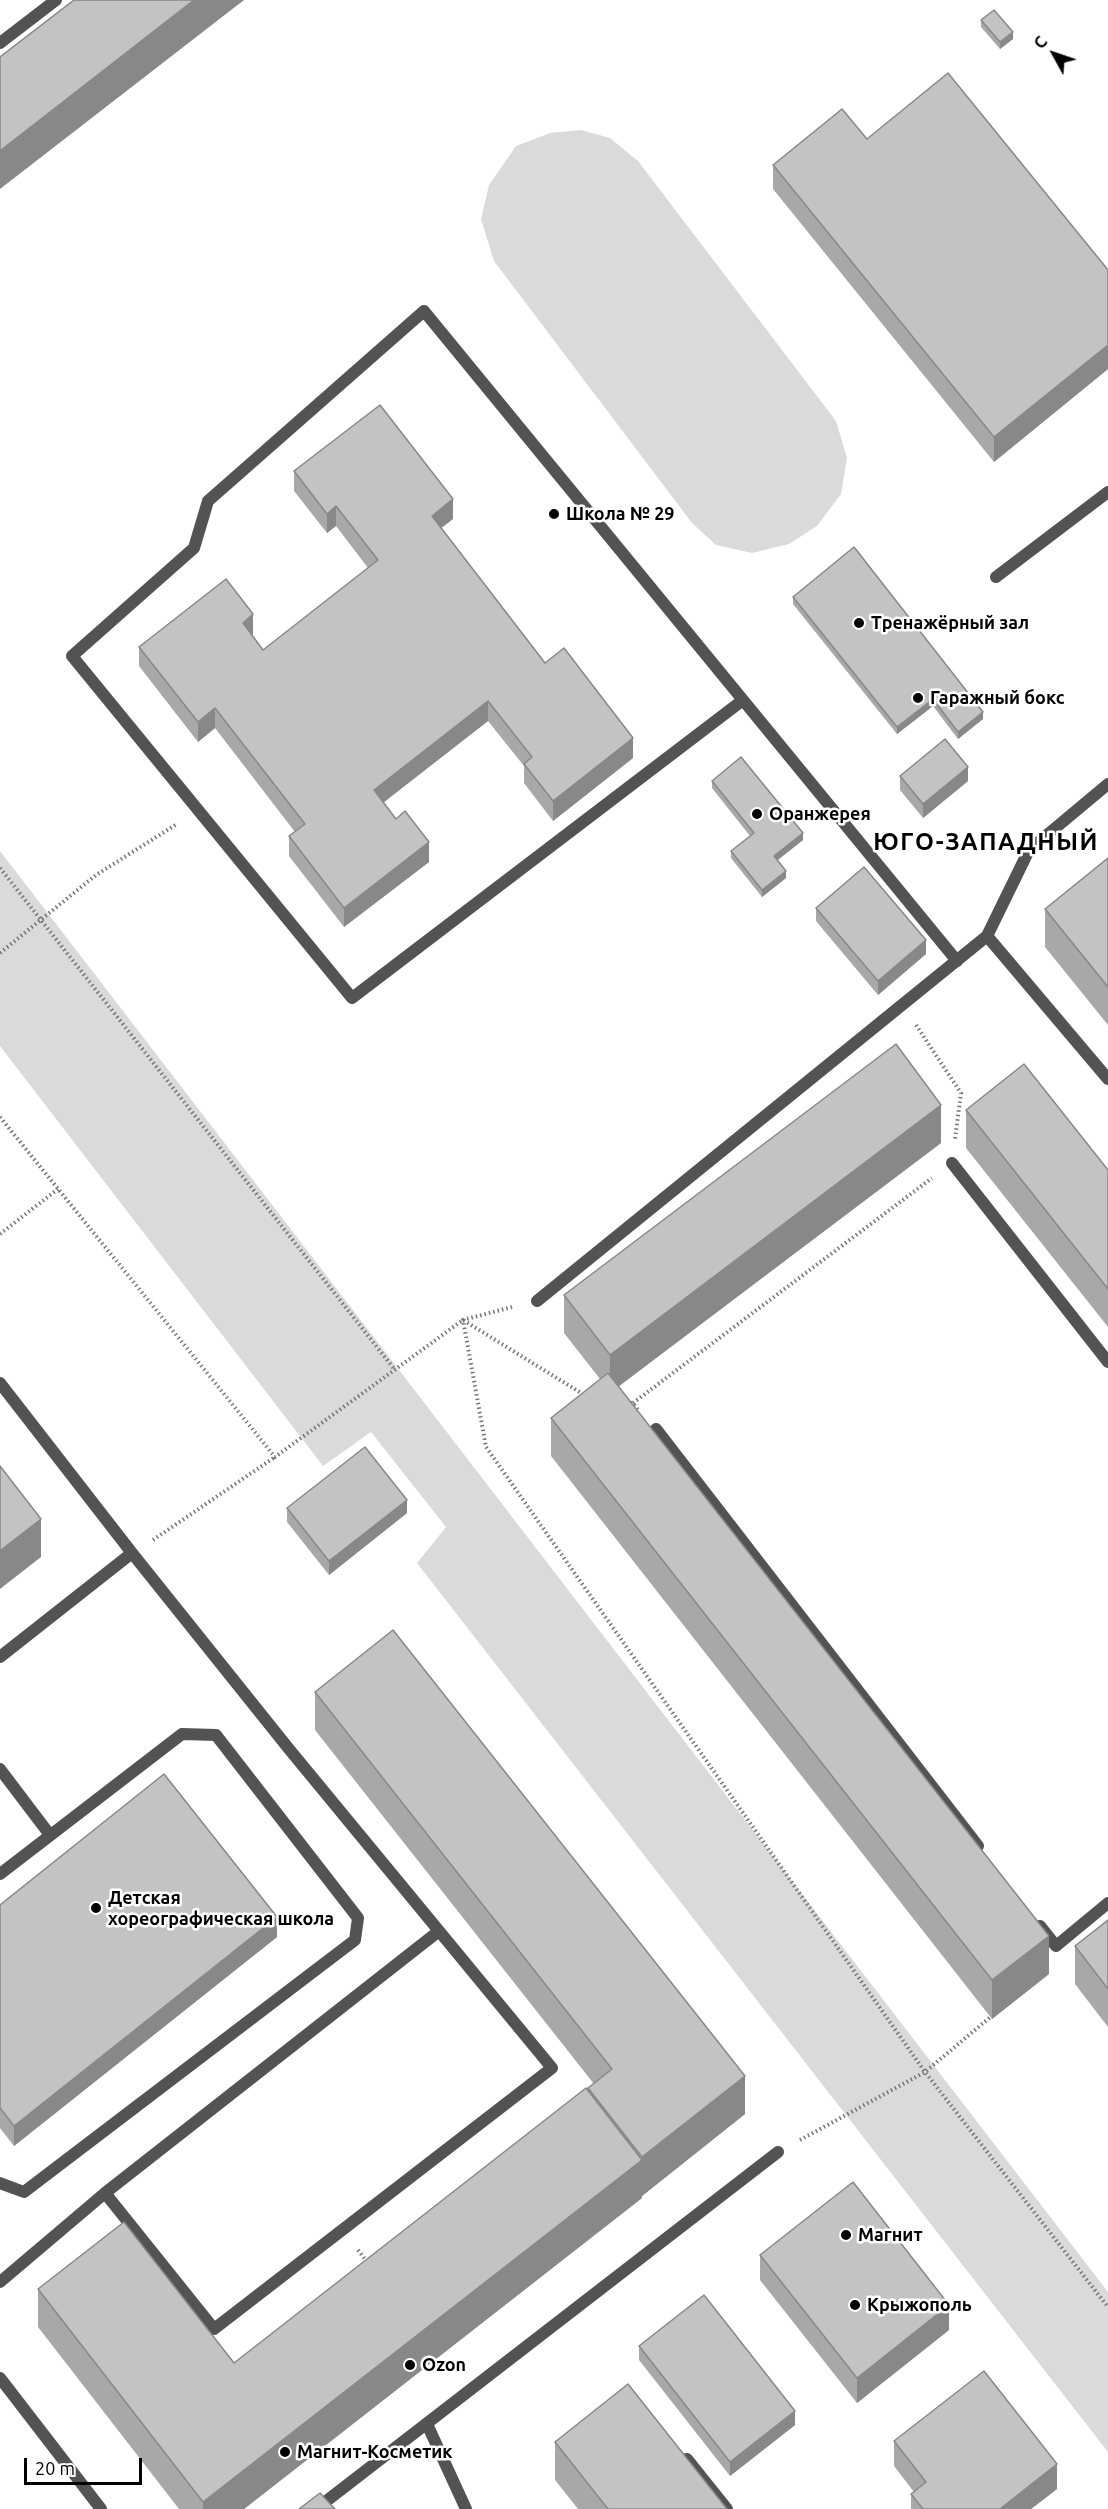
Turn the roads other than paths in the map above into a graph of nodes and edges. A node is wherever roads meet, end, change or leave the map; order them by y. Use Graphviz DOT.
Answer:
graph roads {
  1 [pos="56,0"];
  2 [pos="0,43"];
  3 [pos="1108,492"];
  4 [pos="996,577"];
  5 [pos="743,700"];
  6 [pos="1108,784"];
  7 [pos="987,936"];
  8 [pos="957,961"];
  9 [pos="1108,1079"];
  10 [pos="952,1163"];
  11 [pos="537,1301"];
  12 [pos="1108,1362"];
  13 [pos="0,1383"];
  14 [pos="656,1429"];
  15 [pos="132,1553"];
  16 [pos="0,1657"];
  17 [pos="0,1769"];
  18 [pos="50,1835"];
  19 [pos="983,1852"];
  20 [pos="0,1874"];
  21 [pos="1108,1903"];
  22 [pos="1034,1918"];
  23 [pos="440,1932"];
  24 [pos="778,2152"];
  25 [pos="0,2183"];
  26 [pos="105,2193"];
  27 [pos="0,2282"];
  28 [pos="0,2378"];
  29 [pos="428,2424"];
  30 [pos="677,2447"];
  31 [pos="101,2509"];
  32 [pos="316,2509"];
  33 [pos="466,2509"];
  34 [pos="727,2509"];
  1 -- 2 [label="lane"];
  3 -- 4 [label="lane"];
  5 -- 5 [label="lane"];
  5 -- 8 [label="lane"];
  6 -- 7 [label="lane"];
  7 -- 8 [label="lane"];
  7 -- 9 [label="lane"];
  8 -- 11 [label="lane"];
  10 -- 12 [label="lane"];
  13 -- 15 [label="lane"];
  14 -- 19 [label="lane"];
  15 -- 16 [label="lane"];
  15 -- 23 [label="lane"];
  17 -- 18 [label="lane"];
  18 -- 20 [label="lane"];
  18 -- 25 [label="lane"];
  21 -- 22 [label="lane"];
  23 -- 26 [label="lane"];
  23 -- 26 [label="lane"];
  24 -- 29 [label="lane"];
  26 -- 27 [label="lane"];
  28 -- 31 [label="lane"];
  29 -- 32 [label="lane"];
  29 -- 33 [label="lane"];
  30 -- 34 [label="lane"];
}
